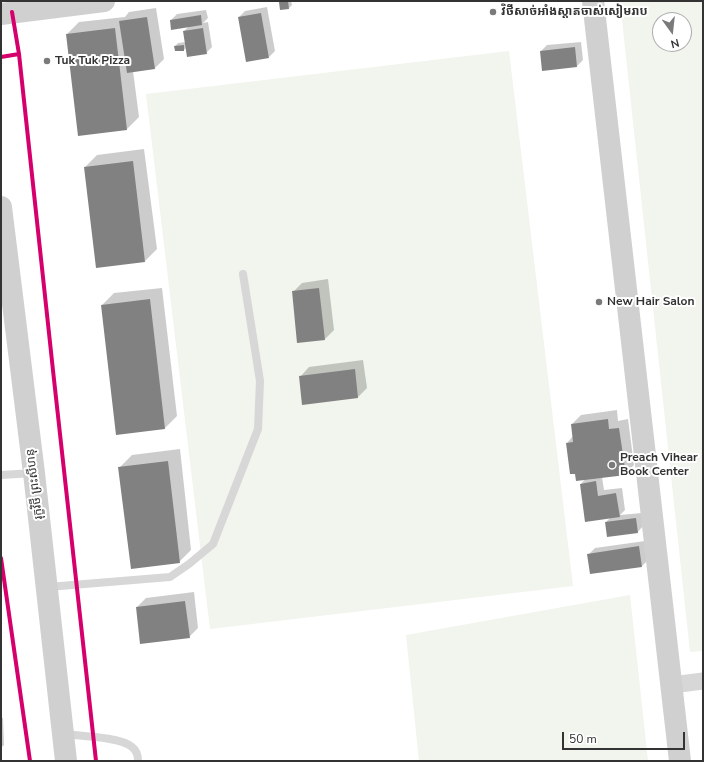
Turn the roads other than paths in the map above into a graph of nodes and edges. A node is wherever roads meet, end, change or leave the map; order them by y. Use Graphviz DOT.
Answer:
graph roads {
  1 [pos="104,1"];
  2 [pos="593,1"];
  3 [pos="1,14"];
  4 [pos="1,207"];
  5 [pos="243,274"];
  6 [pos="34,473"];
  7 [pos="1,475"];
  8 [pos="47,587"];
  9 [pos="703,681"];
  10 [pos="672,685"];
  11 [pos="64,734"];
  12 [pos="66,761"];
  13 [pos="138,761"];
  14 [pos="680,761"];
  1 -- 3 [label="main road"];
  2 -- 10 [label="main road"];
  4 -- 6 [label="main road, រុក្ខវិថី ព្រះសីហនុ"];
  5 -- 8 [label="lane"];
  6 -- 7 [label="lane"];
  6 -- 8 [label="main road, រុក្ខវិថី ព្រះសីហនុ"];
  8 -- 11 [label="main road, រុក្ខវិថី ព្រះសីហនុ"];
  9 -- 10 [label="street"];
  10 -- 14 [label="main road"];
  11 -- 12 [label="main road, រុក្ខវិថី ព្រះសីហនុ"];
  11 -- 13 [label="lane"];
}
